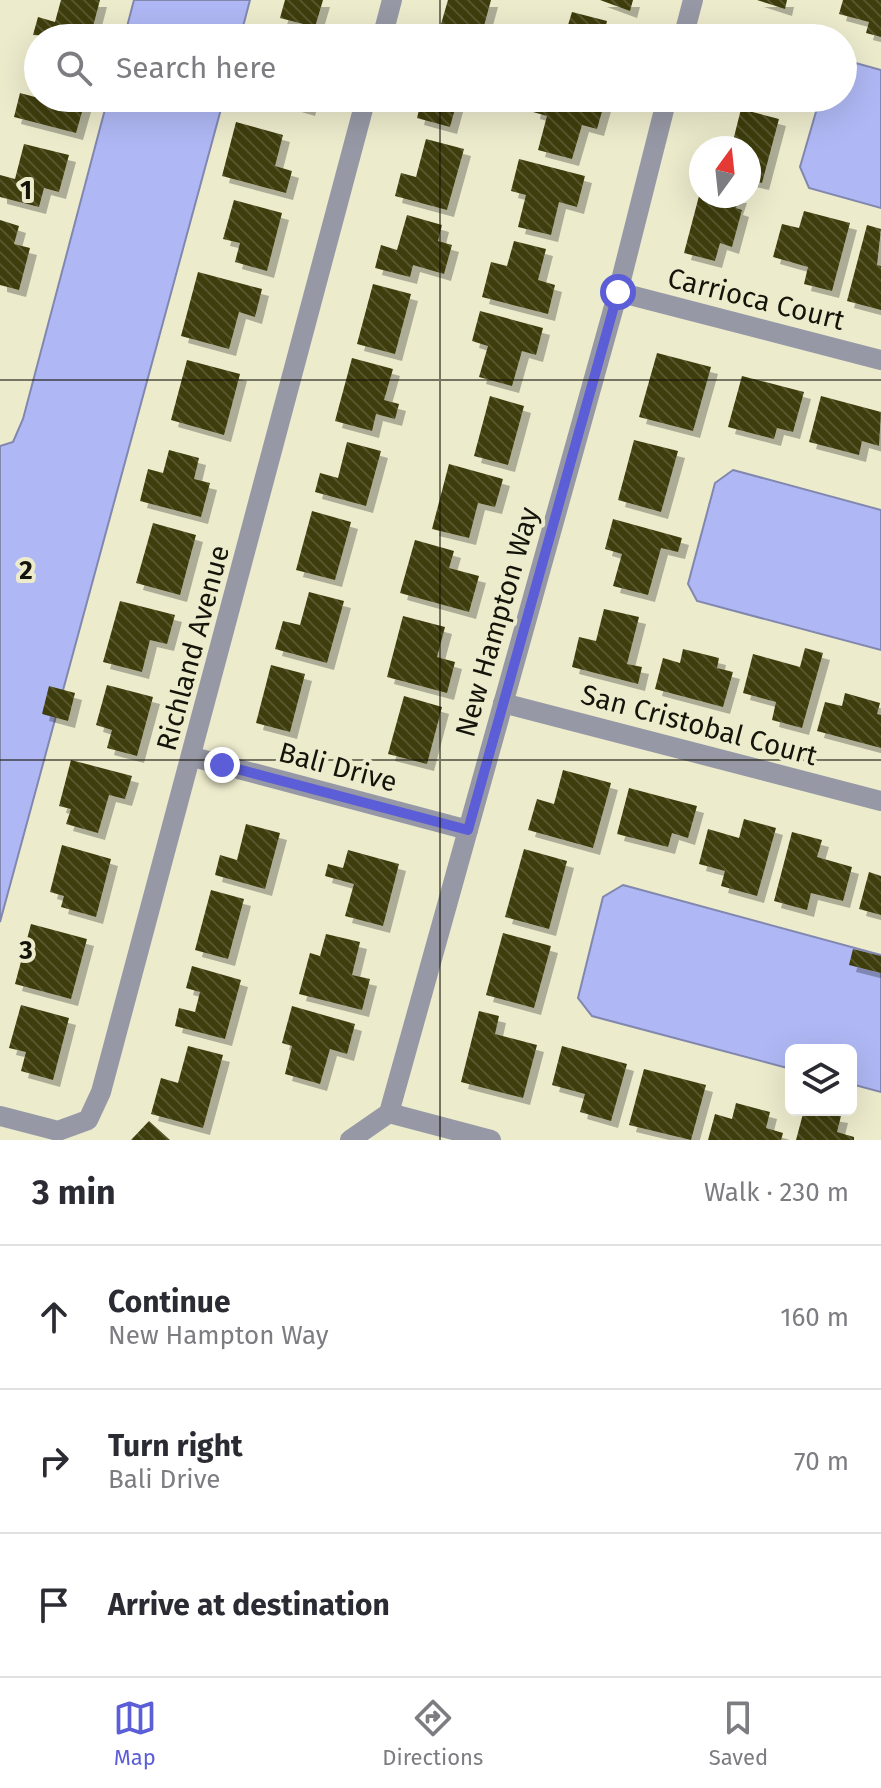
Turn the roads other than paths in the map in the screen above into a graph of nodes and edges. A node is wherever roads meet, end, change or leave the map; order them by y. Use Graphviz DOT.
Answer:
graph roads {
  1 [pos="392,0"];
  2 [pos="693,0"];
  3 [pos="386,24"];
  4 [pos="687,24"];
  5 [pos="362,112"];
  6 [pos="663,112"];
  7 [pos="618,292"];
  8 [pos="881,360"];
  9 [pos="503,703"];
  10 [pos="193,757"];
  11 [pos="881,801"];
  12 [pos="468,830"];
  13 [pos="389,1113"];
  14 [pos="0,1116"];
  15 [pos="350,1140"];
  16 [pos="491,1140"];
  1 -- 3 [label="street"];
  2 -- 4 [label="street"];
  5 -- 10 [label="street, Richland Avenue"];
  6 -- 7 [label="street, New Hampton Way"];
  7 -- 8 [label="street, Carrioca Court"];
  7 -- 9 [label="street, New Hampton Way"];
  9 -- 11 [label="street, San Cristobal Court"];
  9 -- 12 [label="street, New Hampton Way"];
  10 -- 12 [label="street, Bali Drive"];
  10 -- 14 [label="street, Richland Avenue"];
  12 -- 13 [label="street, New Hampton Way"];
  13 -- 15 [label="street"];
  13 -- 16 [label="street"];
}
